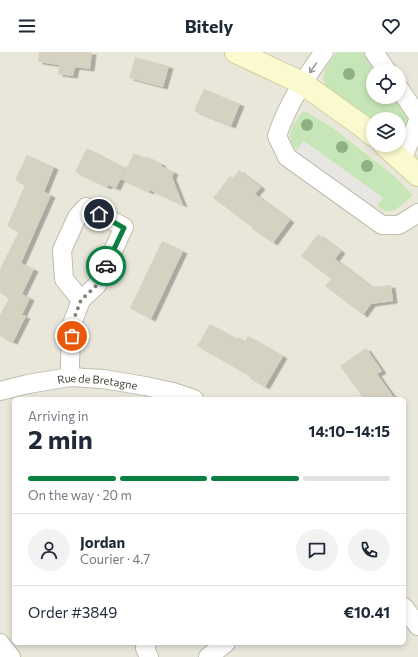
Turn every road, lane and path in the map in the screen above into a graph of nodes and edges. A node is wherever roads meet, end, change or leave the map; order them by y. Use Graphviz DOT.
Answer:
graph roads {
  1 [pos="236,52"];
  2 [pos="324,52"];
  3 [pos="374,52"];
  4 [pos="382,64"];
  5 [pos="302,83"];
  6 [pos="406,98"];
  7 [pos="418,116"];
  8 [pos="418,121"];
  9 [pos="366,129"];
  10 [pos="393,152"];
  11 [pos="402,160"];
  12 [pos="418,175"];
  13 [pos="418,213"];
  14 [pos="81,300"];
  15 [pos="70,377"];
  16 [pos="0,391"];
  17 [pos="188,397"];
  18 [pos="406,610"];
  19 [pos="418,626"];
  20 [pos="0,643"];
  21 [pos="147,645"];
  22 [pos="223,645"];
  23 [pos="11,657"];
  24 [pos="149,657"];
  25 [pos="208,657"];
  1 -- 5 [label="main road"];
  2 -- 5 [label="street, one-way"];
  3 -- 4 [label="street"];
  5 -- 9 [label="main road"];
  5 -- 13 [label="street"];
  6 -- 7 [label="street"];
  8 -- 11 [label="street"];
  10 -- 11 [label="main road"];
  11 -- 12 [label="main road"];
  14 -- 14 [label="street"];
  14 -- 15 [label="street"];
  15 -- 16 [label="street, Rue de Bretagne"];
  15 -- 17 [label="street, Rue de Bretagne"];
  18 -- 19 [label="street"];
  20 -- 23 [label="street"];
  21 -- 24 [label="street"];
  22 -- 25 [label="street"];
}
